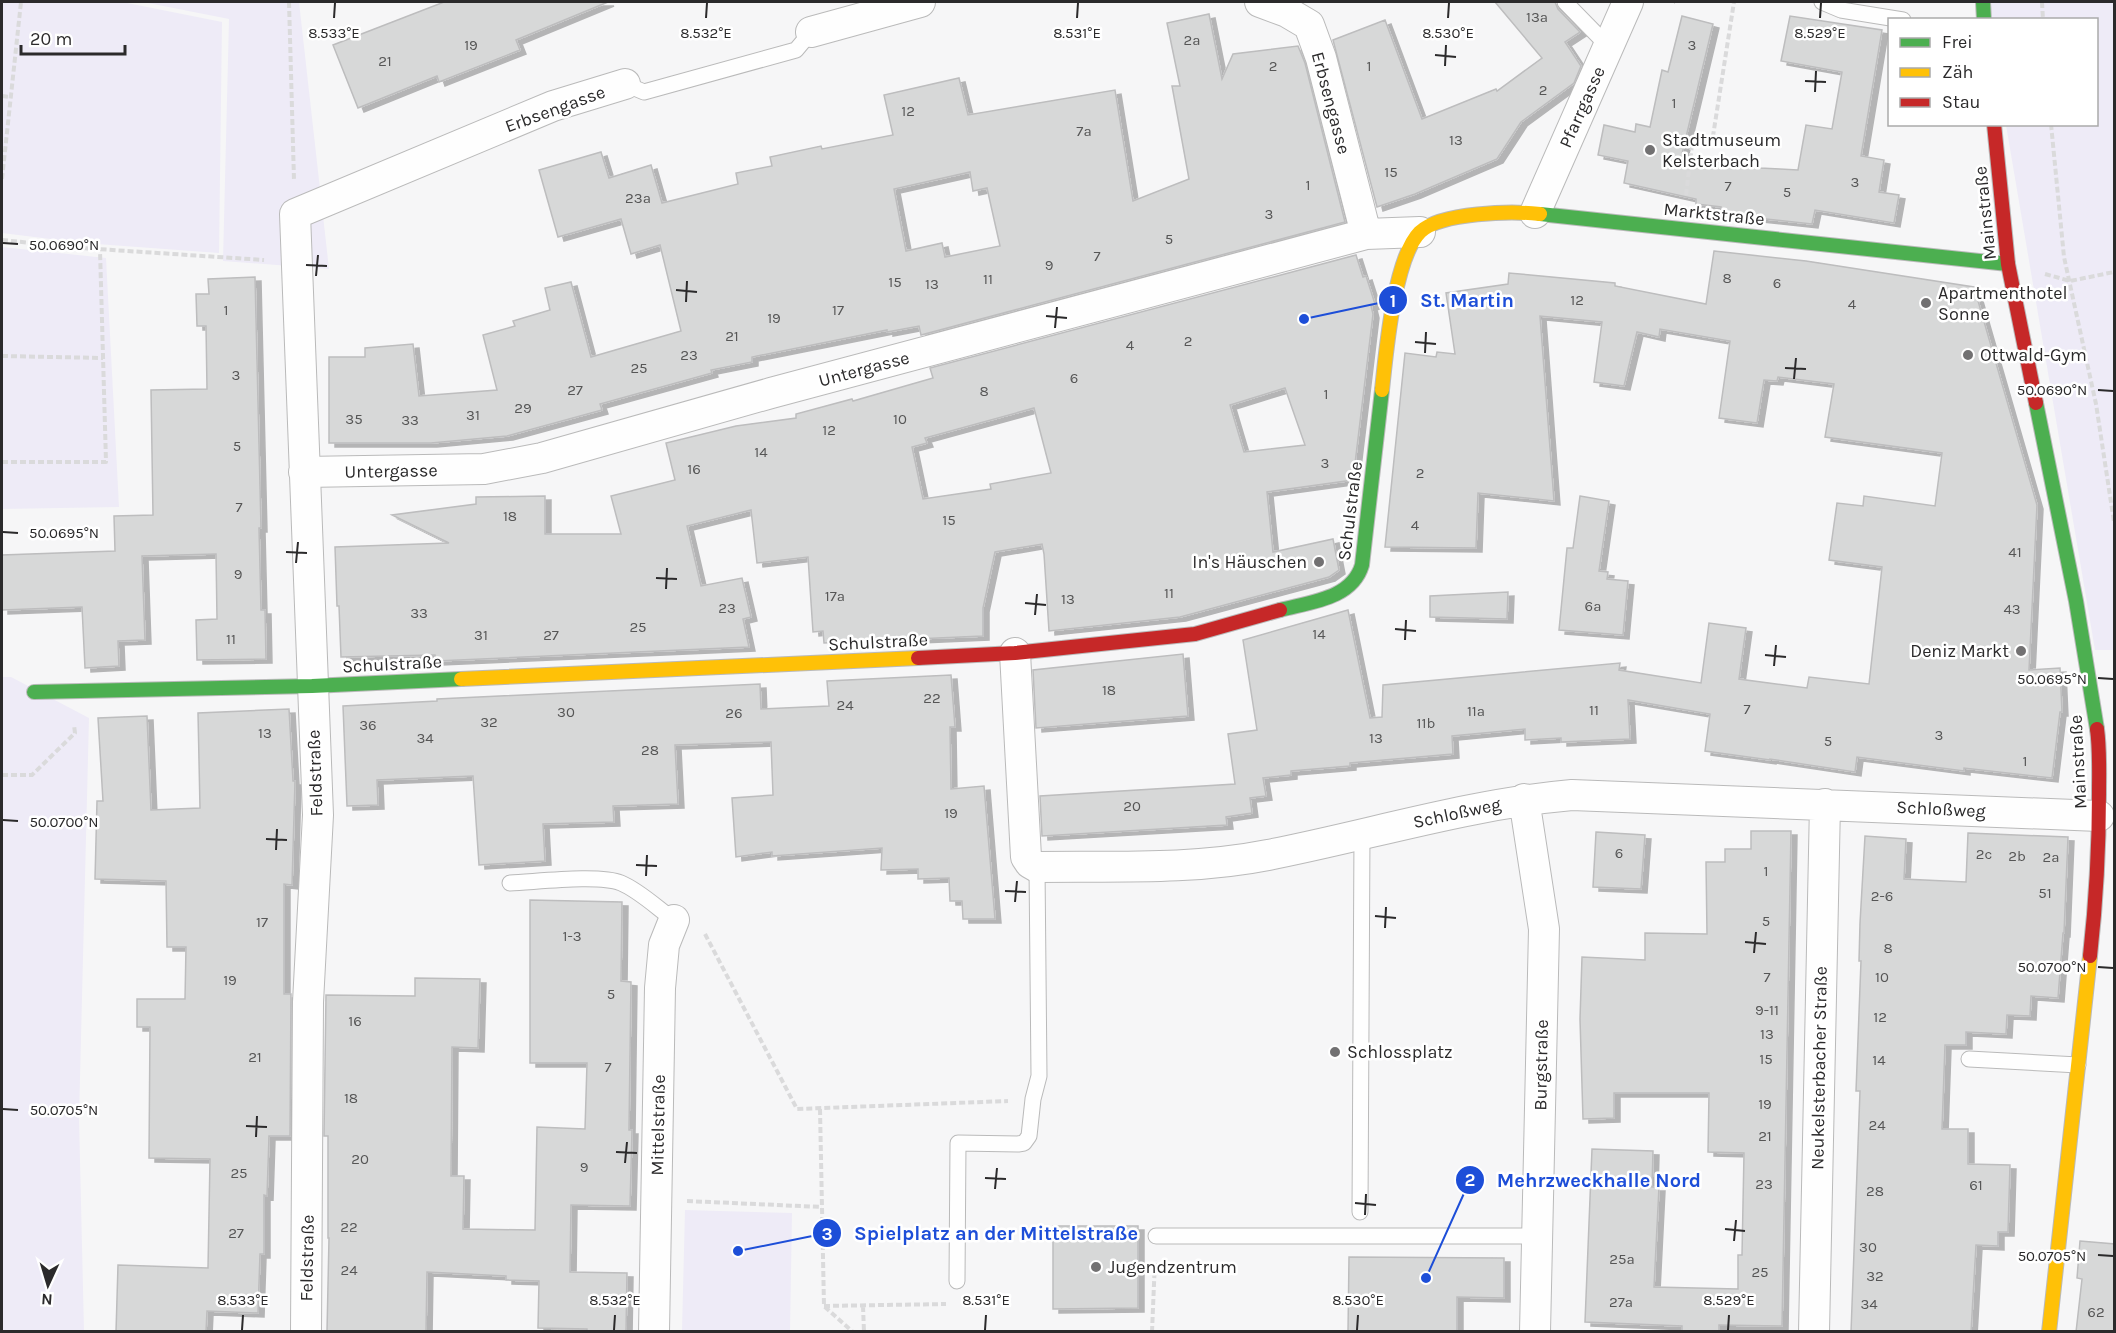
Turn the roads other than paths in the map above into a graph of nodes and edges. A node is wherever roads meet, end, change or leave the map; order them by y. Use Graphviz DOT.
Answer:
graph roads {
  1 [pos="920,2"];
  2 [pos="1260,2"];
  3 [pos="1565,2"];
  4 [pos="1628,2"];
  5 [pos="1822,2"];
  6 [pos="1983,2"];
  7 [pos="1891,18"];
  8 [pos="1984,18"];
  9 [pos="811,32"];
  10 [pos="1608,46"];
  11 [pos="625,84"];
  12 [pos="1994,126"];
  13 [pos="1535,213"];
  14 [pos="295,214"];
  15 [pos="1420,232"];
  16 [pos="1366,234"];
  17 [pos="2008,264"];
  18 [pos="304,472"];
  19 [pos="1015,653"];
  20 [pos="312,686"];
  21 [pos="34,692"];
  22 [pos="1524,799"];
  23 [pos="1825,804"];
  24 [pos="2099,816"];
  25 [pos="1362,833"];
  26 [pos="1037,867"];
  27 [pos="510,883"];
  28 [pos="674,920"];
  29 [pos="1969,1059"];
  30 [pos="2078,1065"];
  31 [pos="1360,1212"];
  32 [pos="1156,1236"];
  33 [pos="1537,1236"];
  34 [pos="957,1281"];
  35 [pos="306,1332"];
  36 [pos="654,1332"];
  37 [pos="1535,1332"];
  38 [pos="1814,1332"];
  39 [pos="2049,1332"];
  1 -- 9 [label="street, Erbsengasse"];
  2 -- 16 [label="street, Erbsengasse"];
  3 -- 10 [label="lane"];
  4 -- 10 [label="street, Pfarrgasse"];
  5 -- 7 [label="lane"];
  6 -- 8 [label="street"];
  9 -- 11 [label="lane, Erbsengasse"];
  10 -- 13 [label="street, Pfarrgasse"];
  11 -- 14 [label="street, Erbsengasse"];
  12 -- 17 [label="street, Mainstraße"];
  13 -- 15 [label="street, Marktstraße"];
  13 -- 17 [label="street, Marktstraße"];
  14 -- 18 [label="street, Feldstraße"];
  15 -- 16 [label="street, Untergasse"];
  15 -- 19 [label="street, Schulstraße"];
  16 -- 18 [label="street, Untergasse"];
  17 -- 24 [label="street, Mainstraße"];
  18 -- 20 [label="street, Feldstraße"];
  19 -- 20 [label="street, Schulstraße"];
  19 -- 26 [label="street"];
  20 -- 21 [label="street, Schulstraße"];
  20 -- 35 [label="street, Feldstraße"];
  22 -- 23 [label="street, Schloßweg"];
  22 -- 25 [label="street, Schloßweg"];
  22 -- 33 [label="street, Burgstraße"];
  23 -- 24 [label="street, Schloßweg"];
  23 -- 38 [label="street, Neukelsterbacher Straße"];
  24 -- 30 [label="street, Mainstraße"];
  25 -- 26 [label="street, Schloßweg"];
  25 -- 31 [label="lane"];
  26 -- 34 [label="lane"];
  27 -- 28 [label="lane"];
  28 -- 36 [label="street, Mittelstraße"];
  29 -- 30 [label="lane"];
  30 -- 39 [label="street, Mainstraße"];
  32 -- 33 [label="lane"];
  33 -- 37 [label="street, Burgstraße"];
}
